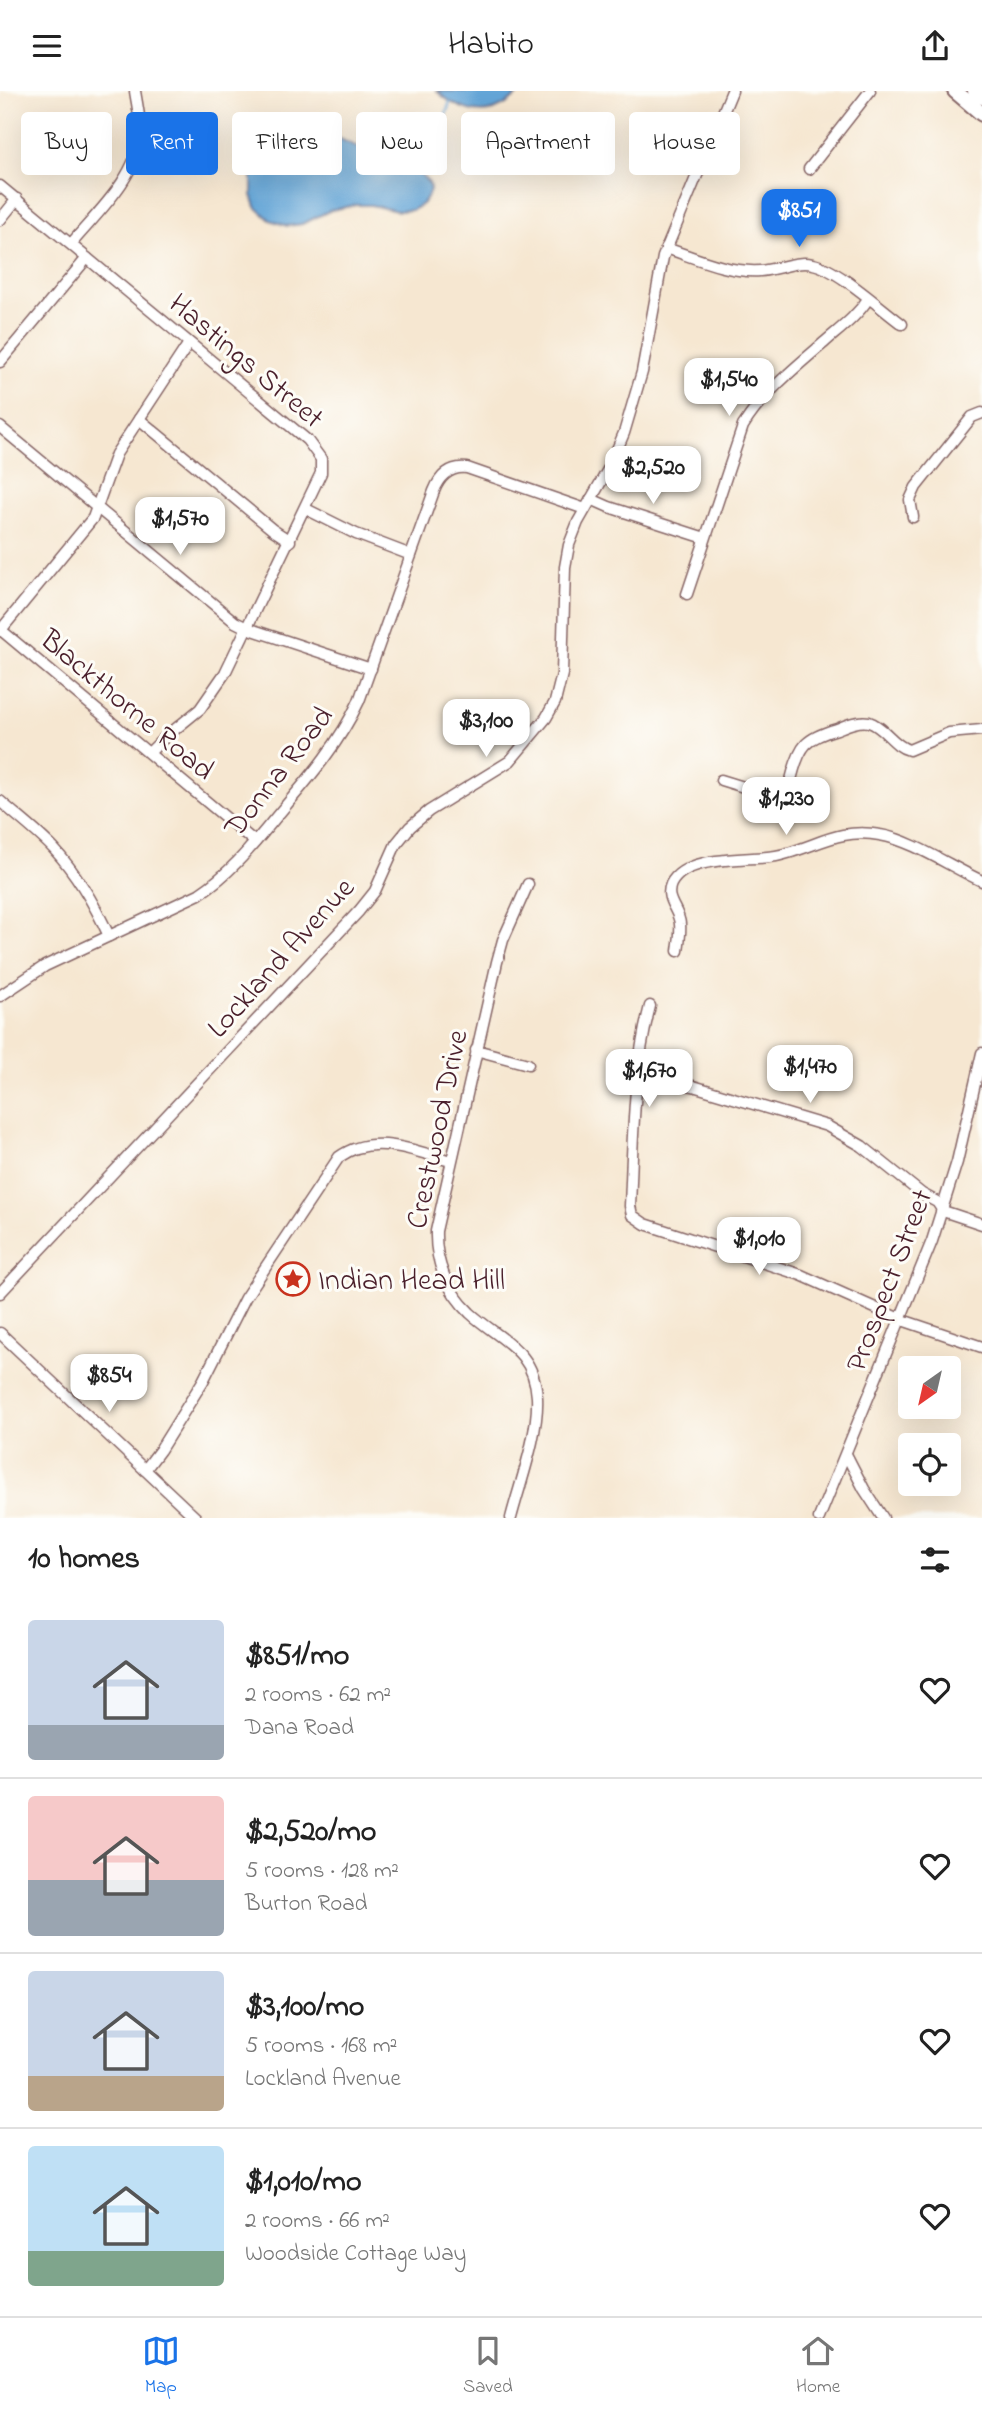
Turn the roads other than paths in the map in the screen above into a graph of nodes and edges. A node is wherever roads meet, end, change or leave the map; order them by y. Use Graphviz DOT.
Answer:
graph roads {
  1 [pos="135,91"];
  2 [pos="732,91"];
  3 [pos="870,91"];
  4 [pos="955,91"];
  5 [pos="975,91"];
  6 [pos="982,97"];
  7 [pos="982,114"];
  8 [pos="809,169"];
  9 [pos="0,186"];
  10 [pos="17,199"];
  11 [pos="0,220"];
  12 [pos="71,244"];
  13 [pos="666,248"];
  14 [pos="87,258"];
  15 [pos="869,299"];
  16 [pos="902,324"];
  17 [pos="189,342"];
  18 [pos="0,362"];
  19 [pos="981,413"];
  20 [pos="139,419"];
  21 [pos="0,427"];
  22 [pos="591,499"];
  23 [pos="98,509"];
  24 [pos="306,509"];
  25 [pos="584,509"];
  26 [pos="912,517"];
  27 [pos="705,538"];
  28 [pos="290,541"];
  29 [pos="411,555"];
  30 [pos="687,594"];
  31 [pos="247,628"];
  32 [pos="0,630"];
  33 [pos="371,669"];
  34 [pos="982,730"];
  35 [pos="149,753"];
  36 [pos="721,780"];
  37 [pos="0,801"];
  38 [pos="255,842"];
  39 [pos="982,881"];
  40 [pos="528,884"];
  41 [pos="109,936"];
  42 [pos="678,951"];
  43 [pos="0,996"];
  44 [pos="650,1006"];
  45 [pos="476,1050"];
  46 [pos="982,1053"];
  47 [pos="528,1064"];
  48 [pos="637,1076"];
  49 [pos="451,1161"];
  50 [pos="943,1211"];
  51 [pos="982,1224"];
  52 [pos="0,1293"];
  53 [pos="901,1320"];
  54 [pos="0,1333"];
  55 [pos="982,1347"];
  56 [pos="846,1454"];
  57 [pos="145,1470"];
  58 [pos="196,1518"];
  59 [pos="511,1518"];
  60 [pos="819,1518"];
  61 [pos="883,1518"];
  1 -- 12 [label="street"];
  2 -- 13 [label="street, Lockland Avenue"];
  3 -- 8 [label="street"];
  4 -- 7 [label="highway"];
  5 -- 6 [label="highway"];
  9 -- 10 [label="street, Hastings Street"];
  10 -- 11 [label="street"];
  10 -- 12 [label="street, Hastings Street"];
  12 -- 14 [label="street, Hastings Street"];
  13 -- 15 [label="street"];
  13 -- 22 [label="street, Lockland Avenue"];
  14 -- 17 [label="street, Hastings Street"];
  14 -- 18 [label="street"];
  15 -- 16 [label="street"];
  15 -- 27 [label="street"];
  17 -- 20 [label="street"];
  17 -- 24 [label="street, Hastings Street"];
  19 -- 26 [label="street"];
  20 -- 23 [label="street"];
  20 -- 28 [label="street"];
  21 -- 23 [label="street"];
  22 -- 25 [label="street, Lockland Avenue"];
  22 -- 27 [label="street"];
  23 -- 31 [label="street"];
  23 -- 32 [label="street"];
  24 -- 28 [label="street, Hastings Street"];
  24 -- 29 [label="street"];
  25 -- 29 [label="street, Donna Road"];
  25 -- 52 [label="street, Lockland Avenue"];
  27 -- 30 [label="street"];
  28 -- 31 [label="street, Hastings Street"];
  29 -- 33 [label="street, Donna Road"];
  31 -- 33 [label="street"];
  31 -- 35 [label="street, Hastings Street"];
  32 -- 35 [label="street, Blackthorne Road"];
  33 -- 38 [label="street, Donna Road"];
  34 -- 36 [label="street"];
  35 -- 38 [label="street, Blackthorne Road"];
  37 -- 41 [label="street"];
  38 -- 41 [label="street, Donna Road"];
  39 -- 42 [label="street"];
  40 -- 45 [label="street, Crestwood Drive"];
  41 -- 43 [label="street, Donna Road"];
  44 -- 48 [label="street"];
  45 -- 47 [label="street"];
  45 -- 49 [label="street, Crestwood Drive"];
  46 -- 50 [label="street, Prospect Street"];
  48 -- 50 [label="street"];
  48 -- 53 [label="street"];
  49 -- 57 [label="street"];
  49 -- 59 [label="street, Crestwood Drive"];
  50 -- 51 [label="street"];
  50 -- 53 [label="street, Prospect Street"];
  53 -- 55 [label="street"];
  53 -- 56 [label="street, Prospect Street"];
  54 -- 57 [label="street"];
  56 -- 60 [label="street, Prospect Street"];
  56 -- 61 [label="street"];
  57 -- 58 [label="street"];
}
